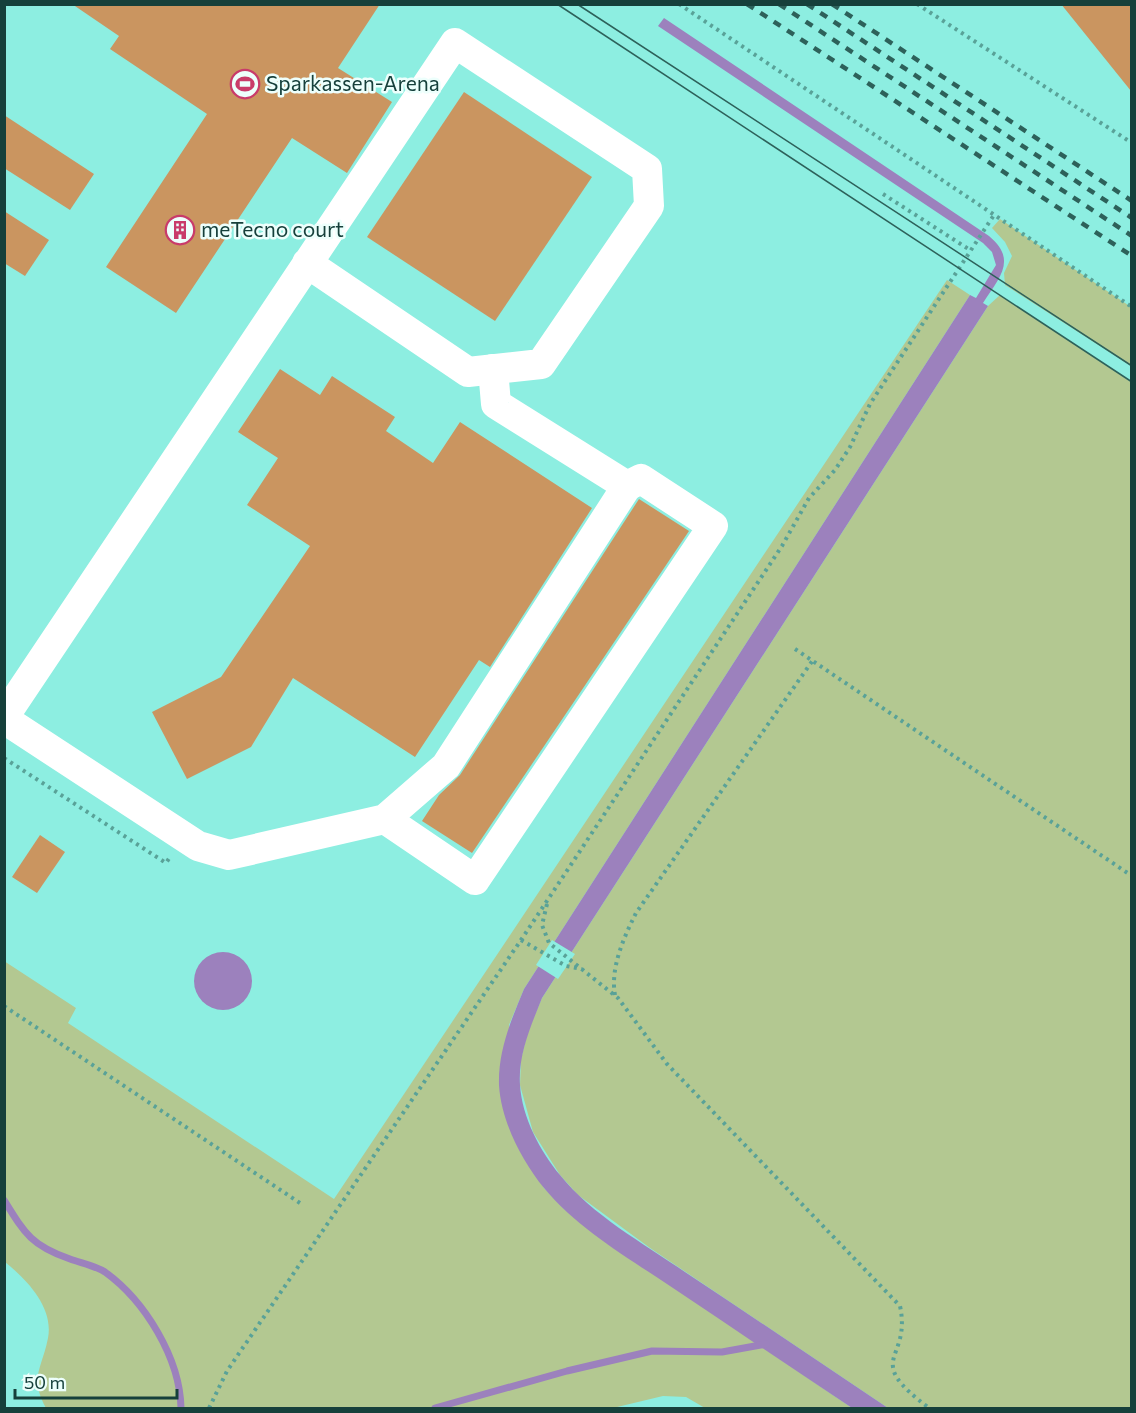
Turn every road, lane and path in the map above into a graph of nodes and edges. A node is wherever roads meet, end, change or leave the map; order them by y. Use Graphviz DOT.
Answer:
graph roads {
  1 [pos="679,4"];
  2 [pos="917,4"];
  3 [pos="1131,143"];
  4 [pos="883,194"];
  5 [pos="994,215"];
  6 [pos="970,250"];
  7 [pos="307,263"];
  8 [pos="1131,307"];
  9 [pos="493,369"];
  10 [pos="627,486"];
  11 [pos="795,649"];
  12 [pos="813,660"];
  13 [pos="4,718"];
  14 [pos="4,758"];
  15 [pos="385,819"];
  16 [pos="184,837"];
  17 [pos="1131,876"];
  18 [pos="549,899"];
  19 [pos="521,940"];
  20 [pos="582,969"];
  21 [pos="615,996"];
  22 [pos="4,1006"];
  23 [pos="303,1205"];
  24 [pos="209,1408"];
  25 [pos="929,1408"];
  1 -- 5 [label="path"];
  2 -- 3 [label="path"];
  4 -- 6 [label="path"];
  5 -- 6 [label="path"];
  5 -- 8 [label="path"];
  6 -- 18 [label="path"];
  7 -- 9 [label="lane"];
  7 -- 9 [label="lane"];
  7 -- 13 [label="lane"];
  9 -- 10 [label="lane"];
  10 -- 15 [label="lane"];
  10 -- 15 [label="lane"];
  11 -- 12 [label="path"];
  12 -- 17 [label="path"];
  12 -- 21 [label="path"];
  13 -- 16 [label="lane"];
  14 -- 16 [label="path"];
  15 -- 16 [label="lane"];
  18 -- 19 [label="path"];
  18 -- 20 [label="path"];
  19 -- 20 [label="path"];
  19 -- 24 [label="path"];
  20 -- 21 [label="path"];
  21 -- 25 [label="path"];
  22 -- 23 [label="path"];
}
